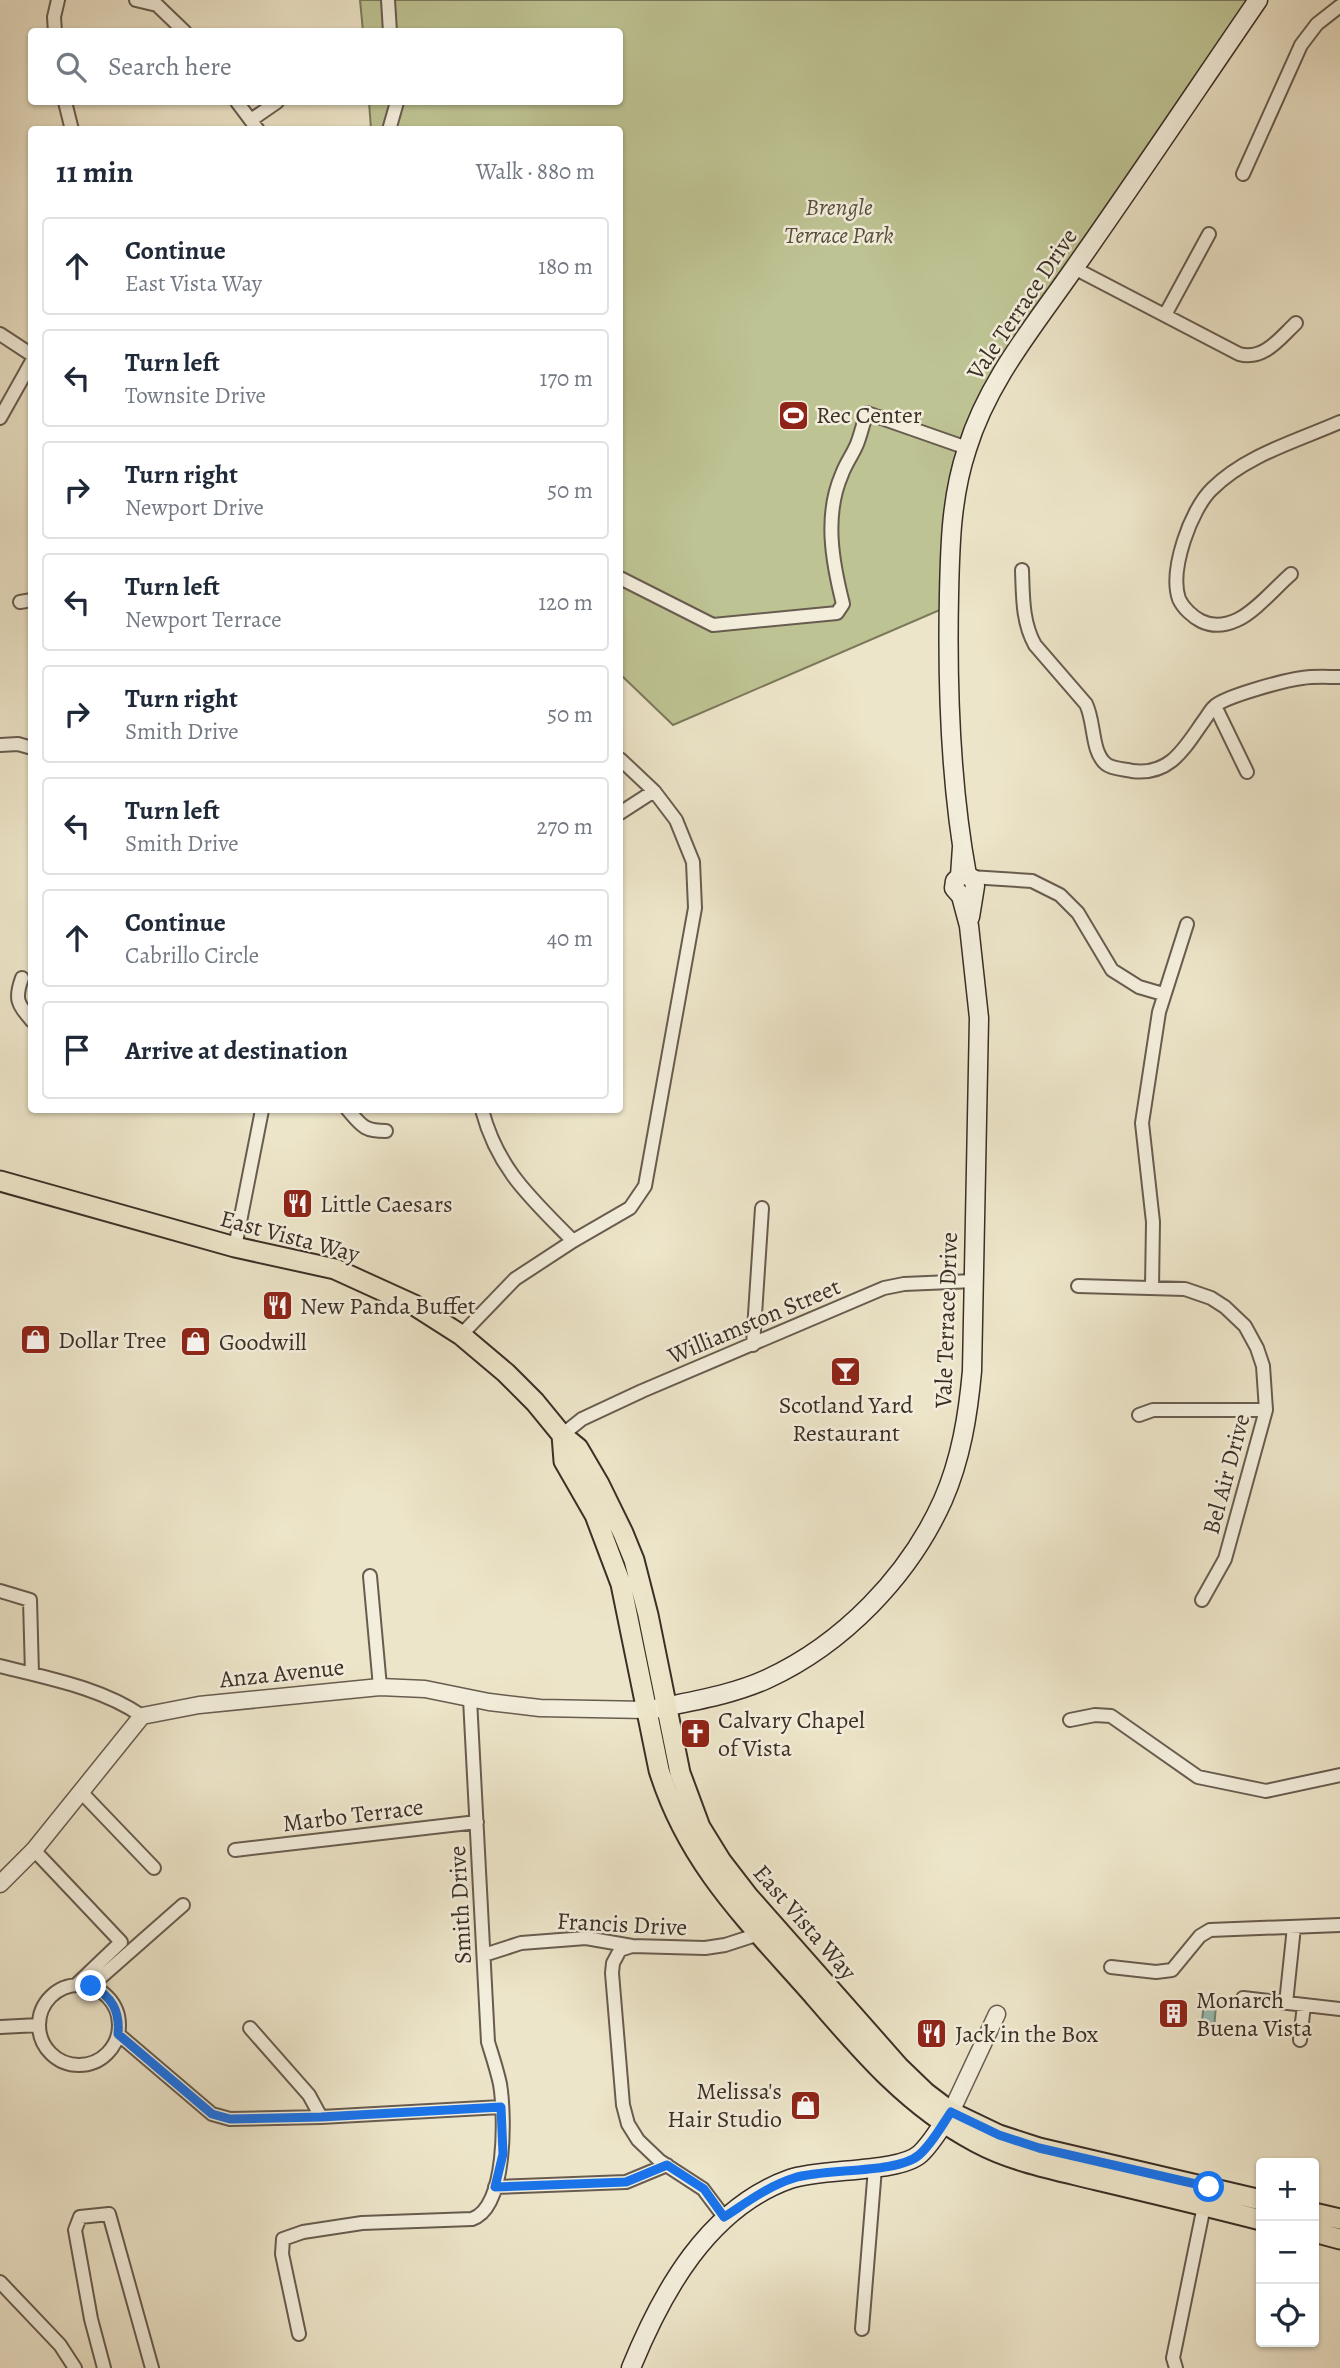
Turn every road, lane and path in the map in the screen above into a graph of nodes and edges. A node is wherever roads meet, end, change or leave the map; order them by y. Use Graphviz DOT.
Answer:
graph roads {
  1 [pos="58,0"];
  2 [pos="136,0"];
  3 [pos="388,0"];
  4 [pos="1258,0"];
  5 [pos="1340,6"];
  6 [pos="55,28"];
  7 [pos="181,28"];
  8 [pos="390,28"];
  9 [pos="66,105"];
  10 [pos="239,105"];
  11 [pos="274,105"];
  12 [pos="396,105"];
  13 [pos="255,125"];
  14 [pos="71,126"];
  15 [pos="390,126"];
  16 [pos="1243,174"];
  17 [pos="1209,234"];
  18 [pos="1074,268"];
  19 [pos="1166,315"];
  20 [pos="1296,323"];
  21 [pos="0,334"];
  22 [pos="28,352"];
  23 [pos="28,368"];
  24 [pos="0,418"];
  25 [pos="1340,422"];
  26 [pos="967,448"];
  27 [pos="1022,569"];
  28 [pos="1291,574"];
  29 [pos="623,580"];
  30 [pos="1340,677"];
  31 [pos="1215,706"];
  32 [pos="0,745"];
  33 [pos="28,747"];
  34 [pos="623,762"];
  35 [pos="1247,772"];
  36 [pos="654,791"];
  37 [pos="623,811"];
  38 [pos="968,885"];
  39 [pos="1187,924"];
  40 [pos="22,978"];
  41 [pos="1163,994"];
  42 [pos="28,1016"];
  43 [pos="261,1113"];
  44 [pos="351,1113"];
  45 [pos="483,1113"];
  46 [pos="387,1131"];
  47 [pos="0,1181"];
  48 [pos="762,1208"];
  49 [pos="573,1241"];
  50 [pos="235,1247"];
  51 [pos="974,1281"];
  52 [pos="1078,1286"];
  53 [pos="1152,1287"];
  54 [pos="461,1335"];
  55 [pos="753,1345"];
  56 [pos="1266,1410"];
  57 [pos="1139,1415"];
  58 [pos="562,1435"];
  59 [pos="370,1576"];
  60 [pos="0,1591"];
  61 [pos="1202,1600"];
  62 [pos="0,1666"];
  63 [pos="32,1674"];
  64 [pos="380,1687"];
  65 [pos="470,1699"];
  66 [pos="656,1708"];
  67 [pos="142,1716"];
  68 [pos="1070,1720"];
  69 [pos="1340,1775"];
  70 [pos="82,1793"];
  71 [pos="477,1822"];
  72 [pos="34,1850"];
  73 [pos="235,1850"];
  74 [pos="154,1868"];
  75 [pos="0,1884"];
  76 [pos="729,1900"];
  77 [pos="183,1905"];
  78 [pos="1340,1925"];
  79 [pos="1294,1927"];
  80 [pos="759,1934"];
  81 [pos="632,1945"];
  82 [pos="798,1951"];
  83 [pos="484,1955"];
  84 [pos="1111,1967"];
  85 [pos="84,1985"];
  86 [pos="1243,1998"];
  87 [pos="1286,2003"];
  88 [pos="1304,2005"];
  89 [pos="1340,2009"];
  90 [pos="997,2014"];
  91 [pos="39,2025"];
  92 [pos="0,2027"];
  93 [pos="250,2028"];
  94 [pos="118,2034"];
  95 [pos="1300,2040"];
  96 [pos="501,2107"];
  97 [pos="321,2117"];
  98 [pos="948,2117"];
  99 [pos="667,2165"];
  100 [pos="875,2168"];
  101 [pos="495,2187"];
  102 [pos="1206,2196"];
  103 [pos="1256,2200"];
  104 [pos="1319,2214"];
  105 [pos="724,2217"];
  106 [pos="1256,2218"];
  107 [pos="1340,2219"];
  108 [pos="1319,2233"];
  109 [pos="1340,2239"];
  110 [pos="0,2282"];
  111 [pos="862,2329"];
  112 [pos="299,2334"];
  113 [pos="75,2368"];
  114 [pos="104,2368"];
  115 [pos="152,2368"];
  116 [pos="631,2368"];
  117 [pos="1176,2368"];
  1 -- 6 [label="street"];
  2 -- 7 [label="street"];
  3 -- 8 [label="street"];
  4 -- 18 [label="main road, Vale Terrace Drive"];
  5 -- 16 [label="street"];
  9 -- 14 [label="street"];
  10 -- 13 [label="street"];
  11 -- 13 [label="street"];
  12 -- 15 [label="street"];
  17 -- 19 [label="street"];
  18 -- 19 [label="street"];
  18 -- 26 [label="main road, Vale Terrace Drive"];
  19 -- 20 [label="street"];
  21 -- 22 [label="street"];
  23 -- 24 [label="street"];
  25 -- 28 [label="street"];
  26 -- 29 [label="street"];
  26 -- 38 [label="main road, Vale Terrace Drive"];
  27 -- 31 [label="street"];
  30 -- 31 [label="street"];
  31 -- 35 [label="street"];
  32 -- 33 [label="street"];
  34 -- 36 [label="street"];
  36 -- 37 [label="street"];
  36 -- 49 [label="street"];
  38 -- 41 [label="street"];
  38 -- 51 [label="main road, Vale Terrace Drive"];
  39 -- 41 [label="street"];
  40 -- 42 [label="street"];
  41 -- 53 [label="street"];
  43 -- 50 [label="street"];
  44 -- 46 [label="street"];
  45 -- 49 [label="street"];
  47 -- 50 [label="main road, East Vista Way"];
  48 -- 55 [label="street"];
  49 -- 54 [label="street"];
  50 -- 54 [label="main road, East Vista Way"];
  51 -- 55 [label="street, Williamston Street"];
  51 -- 66 [label="main road, Vale Terrace Drive"];
  52 -- 53 [label="street, Bel Air Drive"];
  53 -- 56 [label="street, Bel Air Drive"];
  54 -- 58 [label="main road, East Vista Way"];
  55 -- 58 [label="street, Williamston Street"];
  56 -- 57 [label="street"];
  56 -- 61 [label="street, Bel Air Drive"];
  58 -- 66 [label="main road, East Vista Way"];
  59 -- 64 [label="street"];
  60 -- 63 [label="street"];
  62 -- 63 [label="street"];
  63 -- 67 [label="street"];
  64 -- 65 [label="street, Anza Avenue"];
  64 -- 67 [label="street, Anza Avenue"];
  65 -- 66 [label="street, Anza Avenue"];
  65 -- 71 [label="street, Smith Drive"];
  66 -- 76 [label="main road, East Vista Way"];
  66 -- 82 [label="main road, East Vista Way"];
  67 -- 70 [label="street"];
  68 -- 69 [label="street"];
  70 -- 72 [label="street"];
  70 -- 74 [label="street"];
  71 -- 73 [label="street, Marbo Terrace"];
  71 -- 83 [label="street, Smith Drive"];
  72 -- 75 [label="street"];
  72 -- 85 [label="street"];
  76 -- 80 [label="main road, East Vista Way"];
  76 -- 82 [label="main road"];
  77 -- 85 [label="street"];
  78 -- 79 [label="street"];
  79 -- 84 [label="street"];
  79 -- 87 [label="street"];
  80 -- 81 [label="street, Francis Drive"];
  80 -- 98 [label="main road, East Vista Way"];
  81 -- 83 [label="street, Francis Drive"];
  81 -- 99 [label="street"];
  82 -- 98 [label="main road, East Vista Way"];
  83 -- 96 [label="street, Smith Drive"];
  85 -- 91 [label="street"];
  85 -- 94 [label="street"];
  86 -- 87 [label="street"];
  87 -- 88 [label="street"];
  88 -- 89 [label="street"];
  88 -- 95 [label="street"];
  90 -- 98 [label="street"];
  91 -- 92 [label="street"];
  91 -- 94 [label="street"];
  93 -- 97 [label="street"];
  94 -- 97 [label="street"];
  96 -- 97 [label="street"];
  96 -- 101 [label="street, Smith Drive"];
  98 -- 100 [label="main road"];
  98 -- 102 [label="main road, East Vista Way"];
  98 -- 102 [label="main road, East Vista Way"];
  99 -- 101 [label="street"];
  99 -- 105 [label="street"];
  100 -- 105 [label="main road"];
  100 -- 111 [label="street"];
  101 -- 112 [label="street, Smith Drive"];
  102 -- 103 [label="main road, East Vista Way"];
  102 -- 106 [label="main road, East Vista Way"];
  102 -- 117 [label="street"];
  104 -- 107 [label="main road"];
  105 -- 116 [label="main road"];
  108 -- 109 [label="main road"];
  110 -- 113 [label="street"];
  114 -- 115 [label="street"];
}
